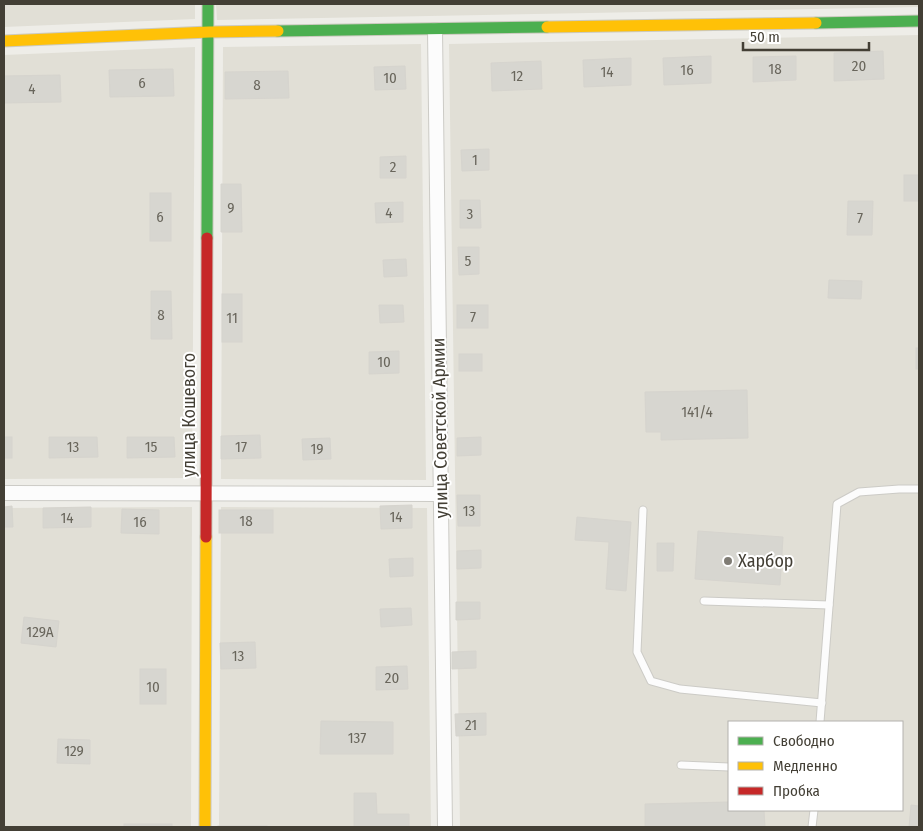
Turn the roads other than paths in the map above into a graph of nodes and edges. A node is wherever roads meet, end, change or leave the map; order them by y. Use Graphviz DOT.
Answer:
graph roads {
  1 [pos="208,4"];
  2 [pos="919,21"];
  3 [pos="434,30"];
  4 [pos="209,32"];
  5 [pos="4,41"];
  6 [pos="919,489"];
  7 [pos="4,493"];
  8 [pos="206,493"];
  9 [pos="441,494"];
  10 [pos="643,510"];
  11 [pos="704,601"];
  12 [pos="830,605"];
  13 [pos="822,703"];
  14 [pos="820,721"];
  15 [pos="681,766"];
  16 [pos="728,767"];
  17 [pos="814,811"];
  18 [pos="205,827"];
  19 [pos="445,827"];
  20 [pos="812,827"];
  1 -- 4 [label="street, улица Кошевого"];
  2 -- 3 [label="street"];
  3 -- 4 [label="street"];
  3 -- 9 [label="street, улица Советской Армии"];
  4 -- 5 [label="street"];
  4 -- 8 [label="street, улица Кошевого"];
  6 -- 12 [label="lane"];
  7 -- 8 [label="street"];
  8 -- 9 [label="street"];
  8 -- 18 [label="street, улица Кошевого"];
  9 -- 19 [label="street, улица Советской Армии"];
  10 -- 13 [label="lane"];
  11 -- 12 [label="lane"];
  12 -- 13 [label="lane"];
  13 -- 14 [label="lane"];
  15 -- 16 [label="lane"];
  17 -- 20 [label="lane"];
}
